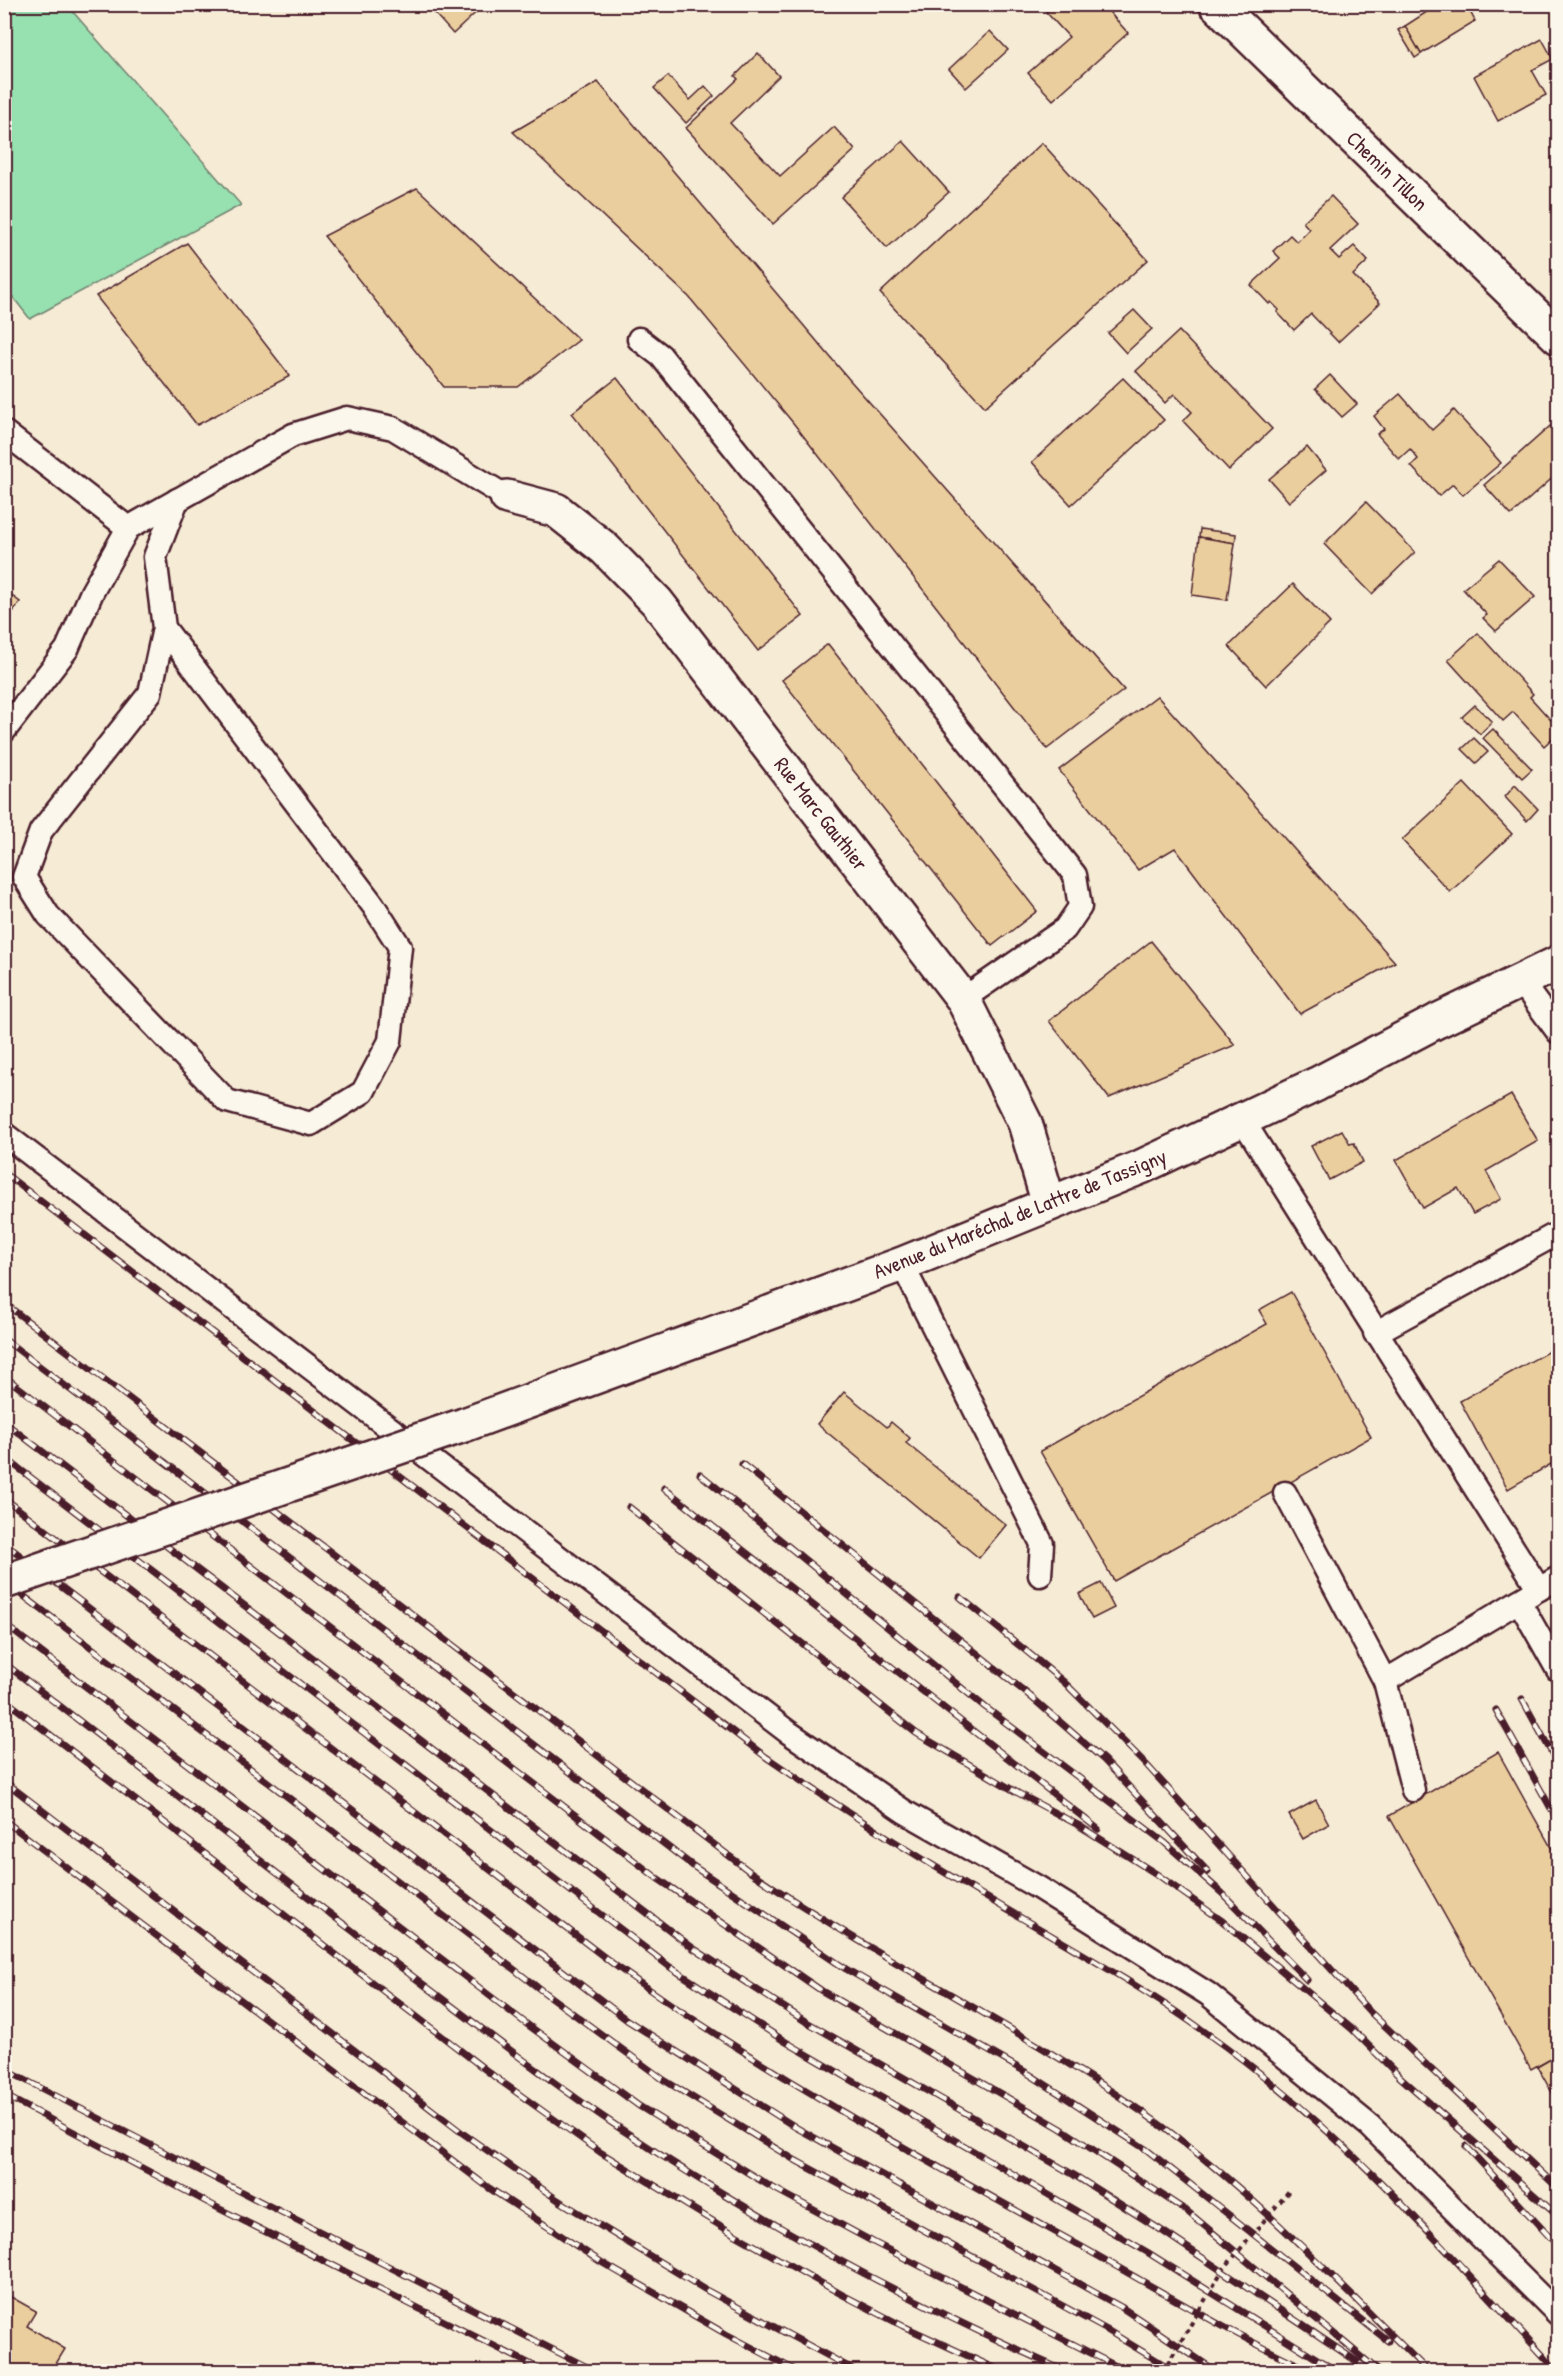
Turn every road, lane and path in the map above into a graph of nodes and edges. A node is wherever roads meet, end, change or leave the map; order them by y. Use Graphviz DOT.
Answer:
graph roads {
  1 [pos="1216,4"];
  2 [pos="1558,337"];
  3 [pos="639,339"];
  4 [pos="4,432"];
  5 [pos="507,497"];
  6 [pos="177,500"];
  7 [pos="128,528"];
  8 [pos="164,628"];
  9 [pos="4,731"];
  10 [pos="1558,963"];
  11 [pos="1522,983"];
  12 [pos="963,999"];
  13 [pos="1558,1032"];
  14 [pos="1242,1119"];
  15 [pos="4,1134"];
  16 [pos="1049,1204"];
  17 [pos="1558,1233"];
  18 [pos="902,1264"];
  19 [pos="1375,1332"];
  20 [pos="1285,1493"];
  21 [pos="1040,1575"];
  22 [pos="1558,1578"];
  23 [pos="4,1582"];
  24 [pos="1539,1589"];
  25 [pos="1519,1601"];
  26 [pos="1558,1670"];
  27 [pos="1386,1681"];
  28 [pos="1413,1790"];
  29 [pos="1289,2191"];
  30 [pos="1558,2314"];
  31 [pos="1163,2372"];
  1 -- 2 [label="street, Chemin Tillon"];
  3 -- 12 [label="lane"];
  4 -- 7 [label="lane"];
  5 -- 6 [label="lane"];
  5 -- 12 [label="street, Rue Marc Gauthier"];
  6 -- 7 [label="lane"];
  6 -- 8 [label="lane"];
  7 -- 9 [label="lane"];
  8 -- 8 [label="lane"];
  10 -- 11 [label="street, Avenue du Maréchal de Lattre de Tassigny"];
  11 -- 13 [label="lane"];
  11 -- 14 [label="street, Avenue du Maréchal de Lattre de Tassigny"];
  12 -- 16 [label="street, Rue Marc Gauthier"];
  14 -- 16 [label="street, Avenue du Maréchal de Lattre de Tassigny"];
  14 -- 19 [label="lane"];
  15 -- 30 [label="lane"];
  16 -- 18 [label="street, Avenue du Maréchal de Lattre de Tassigny"];
  17 -- 19 [label="lane"];
  18 -- 21 [label="lane"];
  18 -- 23 [label="street, Avenue du Maréchal de Lattre de Tassigny, bridge"];
  19 -- 24 [label="lane"];
  20 -- 27 [label="lane"];
  22 -- 24 [label="lane"];
  24 -- 25 [label="lane"];
  25 -- 26 [label="lane"];
  25 -- 27 [label="lane"];
  27 -- 28 [label="lane"];
  29 -- 31 [label="path"];
}
